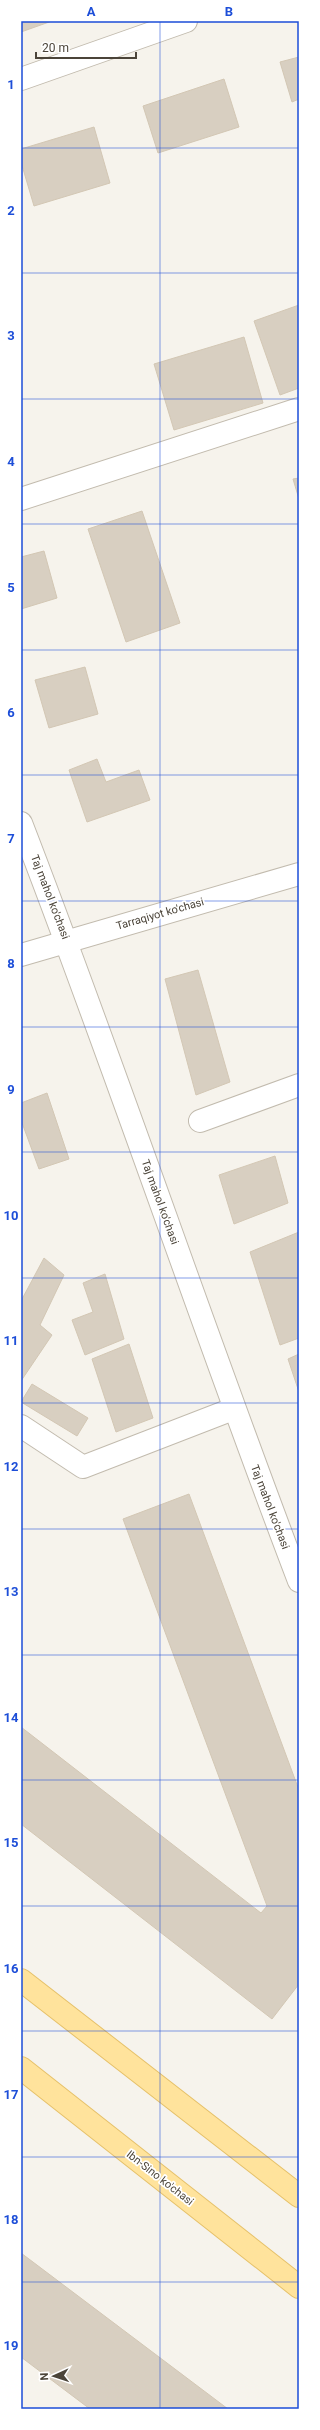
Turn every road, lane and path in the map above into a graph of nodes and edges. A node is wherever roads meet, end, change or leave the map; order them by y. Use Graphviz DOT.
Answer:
graph roads {
  1 [pos="186,21"];
  2 [pos="21,79"];
  3 [pos="299,409"];
  4 [pos="21,499"];
  5 [pos="21,823"];
  6 [pos="299,874"];
  7 [pos="67,941"];
  8 [pos="21,955"];
  9 [pos="299,1086"];
  10 [pos="200,1121"];
  11 [pos="233,1409"];
  12 [pos="21,1426"];
  13 [pos="299,1581"];
  14 [pos="21,1980"];
  15 [pos="21,2068"];
  16 [pos="299,2196"];
  17 [pos="299,2287"];
  1 -- 2 [label="street"];
  3 -- 4 [label="street"];
  5 -- 7 [label="street, Taj mahol ko'chasi"];
  6 -- 7 [label="street, Tarraqiyot ko'chasi"];
  7 -- 8 [label="street, Tarraqiyot ko'chasi"];
  7 -- 11 [label="street, Taj mahol ko'chasi"];
  9 -- 10 [label="street"];
  11 -- 12 [label="street"];
  11 -- 13 [label="street, Taj mahol ko'chasi"];
  14 -- 16 [label="main road"];
  15 -- 17 [label="main road, Ibn-Sino ko'chasi"];
}
